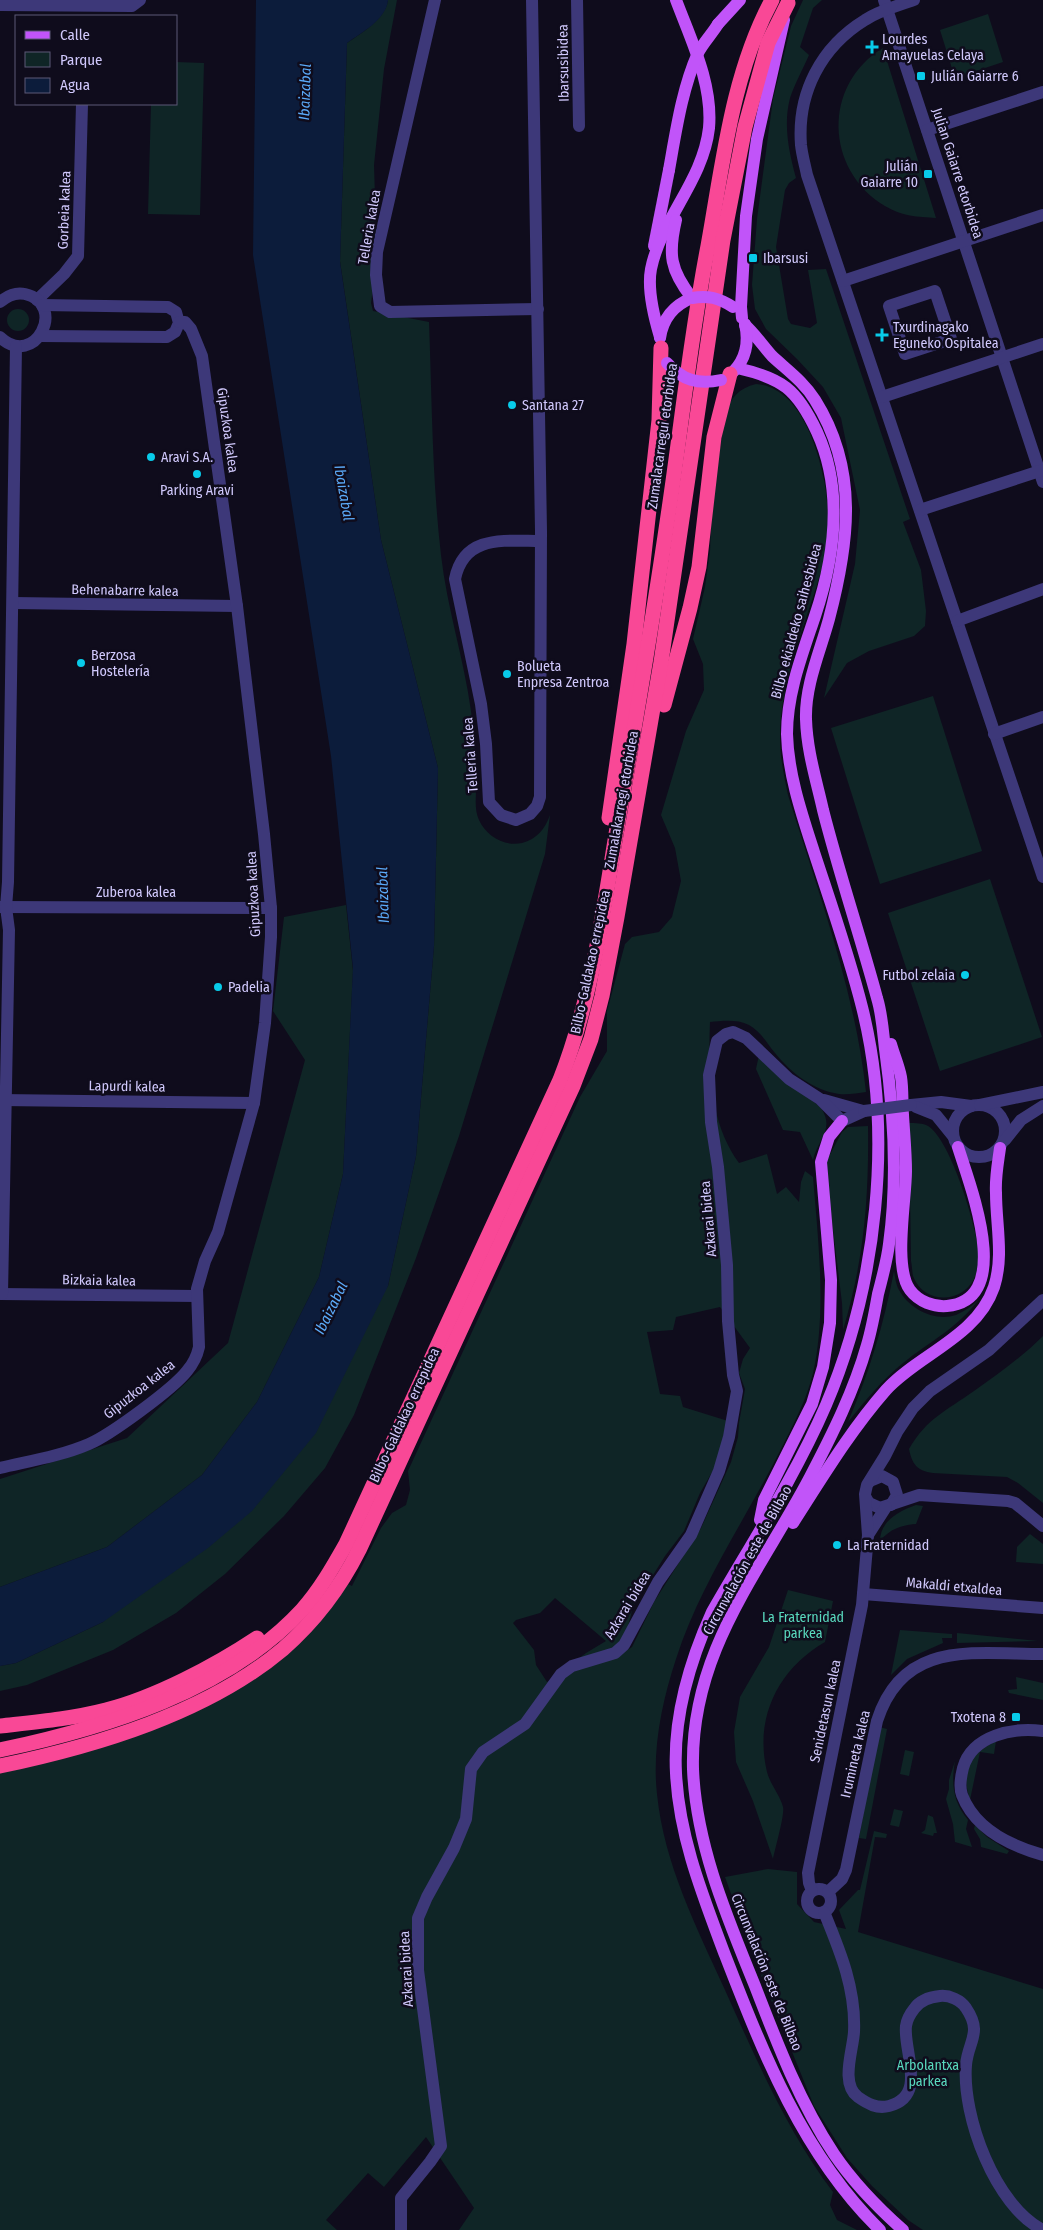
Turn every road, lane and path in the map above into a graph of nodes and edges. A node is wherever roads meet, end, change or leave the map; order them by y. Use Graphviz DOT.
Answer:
graph roads {
  1 [pos="435,0"];
  2 [pos="532,0"];
  3 [pos="577,0"];
  4 [pos="676,0"];
  5 [pos="740,0"];
  6 [pos="772,0"];
  7 [pos="914,0"];
  8 [pos="789,2"];
  9 [pos="6,3"];
  10 [pos="136,3"];
  11 [pos="886,5"];
  12 [pos="83,11"];
  13 [pos="1043,92"];
  14 [pos="82,105"];
  15 [pos="579,126"];
  16 [pos="927,130"];
  17 [pos="679,206"];
  18 [pos="1043,215"];
  19 [pos="964,240"];
  20 [pos="651,270"];
  21 [pos="843,281"];
  22 [pos="935,290"];
  23 [pos="692,298"];
  24 [pos="0,302"];
  25 [pos="39,303"];
  26 [pos="538,309"];
  27 [pos="179,322"];
  28 [pos="744,322"];
  29 [pos="40,336"];
  30 [pos="0,337"];
  31 [pos="661,342"];
  32 [pos="1043,344"];
  33 [pos="16,346"];
  34 [pos="697,356"];
  35 [pos="1001,357"];
  36 [pos="729,374"];
  37 [pos="882,397"];
  38 [pos="1042,474"];
  39 [pos="920,510"];
  40 [pos="541,541"];
  41 [pos="1043,589"];
  42 [pos="13,603"];
  43 [pos="237,606"];
  44 [pos="957,621"];
  45 [pos="1043,717"];
  46 [pos="651,720"];
  47 [pos="994,734"];
  48 [pos="1038,846"];
  49 [pos="1043,877"];
  50 [pos="615,884"];
  51 [pos="848,898"];
  52 [pos="3,907"];
  53 [pos="271,908"];
  54 [pos="879,1005"];
  55 [pos="872,1055"];
  56 [pos="1043,1092"];
  57 [pos="820,1098"];
  58 [pos="3,1100"];
  59 [pos="254,1103"];
  60 [pos="911,1105"];
  61 [pos="975,1105"];
  62 [pos="1043,1106"];
  63 [pos="864,1111"];
  64 [pos="842,1120"];
  65 [pos="956,1142"];
  66 [pos="1002,1145"];
  67 [pos="1,1294"];
  68 [pos="197,1296"];
  69 [pos="1043,1300"];
  70 [pos="885,1456"];
  71 [pos="0,1468"];
  72 [pos="870,1481"];
  73 [pos="893,1482"];
  74 [pos="919,1495"];
  75 [pos="866,1498"];
  76 [pos="888,1506"];
  77 [pos="1043,1526"];
  78 [pos="868,1535"];
  79 [pos="756,1536"];
  80 [pos="863,1594"];
  81 [pos="1043,1608"];
  82 [pos="302,1609"];
  83 [pos="723,1632"];
  84 [pos="1043,1654"];
  85 [pos="0,1726"];
  86 [pos="1043,1731"];
  87 [pos="0,1750"];
  88 [pos="0,1766"];
  89 [pos="1043,1855"];
  90 [pos="812,1891"];
  91 [pos="828,1892"];
  92 [pos="824,1912"];
  93 [pos="401,2230"];
  94 [pos="880,2230"];
  95 [pos="903,2230"];
  96 [pos="1043,2230"];
  1 -- 26 [label="street, Telleria kalea"];
  2 -- 26 [label="street, Telleria kalea"];
  3 -- 15 [label="street, Ibarsusibidea"];
  4 -- 17 [label="main road"];
  5 -- 20 [label="main road, bridge"];
  6 -- 34 [label="highway, Zumalacarregui etorbidea"];
  7 -- 11 [label="street"];
  8 -- 28 [label="main road"];
  8 -- 34 [label="highway, Zumalacarregui etorbidea"];
  9 -- 12 [label="street"];
  10 -- 12 [label="street"];
  11 -- 16 [label="street, Julian Gaiarre etorbidea"];
  11 -- 21 [label="street"];
  13 -- 16 [label="street"];
  14 -- 25 [label="street, Gorbeia kalea"];
  16 -- 19 [label="street, Julian Gaiarre etorbidea"];
  17 -- 20 [label="main road"];
  17 -- 23 [label="main road"];
  18 -- 19 [label="street"];
  19 -- 21 [label="street"];
  19 -- 35 [label="street, Julian Gaiarre etorbidea"];
  20 -- 31 [label="main road"];
  21 -- 37 [label="street"];
  22 -- 22 [label="street"];
  23 -- 28 [label="main road, bridge"];
  23 -- 31 [label="main road"];
  24 -- 25 [label="street"];
  25 -- 27 [label="street, Gipuzkoa kalea"];
  25 -- 29 [label="street"];
  26 -- 40 [label="street, Telleria kalea"];
  27 -- 29 [label="street"];
  27 -- 43 [label="street, Gipuzkoa kalea"];
  28 -- 36 [label="main road"];
  28 -- 51 [label="main road, Bilbo ekialdeko saihesbidea"];
  29 -- 33 [label="street"];
  30 -- 33 [label="street"];
  31 -- 36 [label="main road, bridge"];
  31 -- 50 [label="highway"];
  32 -- 35 [label="street"];
  33 -- 42 [label="street"];
  34 -- 46 [label="highway, Zumalacarregui etorbidea"];
  34 -- 50 [label="highway, Zumalacarregui etorbidea"];
  35 -- 37 [label="street"];
  35 -- 38 [label="street, Julian Gaiarre etorbidea"];
  36 -- 50 [label="highway"];
  36 -- 55 [label="main road, Bilbo ekialdeko saihesbidea"];
  37 -- 39 [label="street"];
  38 -- 39 [label="street, Julian Gaiarre etorbidea"];
  39 -- 44 [label="street"];
  40 -- 40 [label="street, Telleria kalea"];
  41 -- 44 [label="street"];
  42 -- 43 [label="street, Behenabarre kalea"];
  42 -- 52 [label="street"];
  43 -- 53 [label="street, Gipuzkoa kalea"];
  44 -- 47 [label="street"];
  45 -- 47 [label="street"];
  46 -- 50 [label="highway, Zumalakarregi etorbidea"];
  47 -- 48 [label="street"];
  48 -- 49 [label="street"];
  50 -- 82 [label="highway, Bilbo-Galdakao errepidea"];
  50 -- 88 [label="highway, Bilbo-Galdakao errepidea"];
  51 -- 54 [label="main road, Circunvalación este de Bilbao"];
  52 -- 53 [label="street, Zuberoa kalea"];
  52 -- 58 [label="street"];
  53 -- 59 [label="street, Gipuzkoa kalea"];
  54 -- 65 [label="main road"];
  54 -- 83 [label="main road, Circunvalación este de Bilbao"];
  55 -- 79 [label="main road, Circunvalación este de Bilbao"];
  56 -- 61 [label="street"];
  57 -- 63 [label="street"];
  57 -- 64 [label="street"];
  57 -- 93 [label="street, Azkarai bidea"];
  58 -- 59 [label="street, Lapurdi kalea"];
  58 -- 67 [label="street"];
  59 -- 68 [label="street, Gipuzkoa kalea"];
  60 -- 61 [label="street"];
  60 -- 63 [label="street, bridge"];
  60 -- 65 [label="street"];
  61 -- 65 [label="street"];
  61 -- 66 [label="street"];
  62 -- 66 [label="street"];
  63 -- 64 [label="street"];
  64 -- 79 [label="main road"];
  65 -- 66 [label="street"];
  66 -- 83 [label="main road"];
  67 -- 68 [label="street, Bizkaia kalea"];
  68 -- 71 [label="street, Gipuzkoa kalea"];
  69 -- 70 [label="street"];
  70 -- 72 [label="street"];
  70 -- 73 [label="street"];
  72 -- 73 [label="street"];
  72 -- 75 [label="street"];
  73 -- 74 [label="street"];
  73 -- 76 [label="street"];
  74 -- 76 [label="street"];
  74 -- 77 [label="street"];
  75 -- 76 [label="street"];
  75 -- 78 [label="street, Senidetasun kalea"];
  76 -- 78 [label="street, Senidetasun kalea"];
  78 -- 80 [label="street, Senidetasun kalea"];
  79 -- 94 [label="main road, Circunvalación este de Bilbao"];
  80 -- 81 [label="street, Makaldi etxaldea"];
  80 -- 90 [label="street, Senidetasun kalea"];
  82 -- 85 [label="highway"];
  82 -- 87 [label="highway, Bilbo-Galdakao errepidea"];
  83 -- 95 [label="main road, Circunvalación este de Bilbao"];
  84 -- 91 [label="street, Irumineta kalea"];
  86 -- 89 [label="street"];
  90 -- 91 [label="street"];
  90 -- 92 [label="street"];
  91 -- 92 [label="street"];
  92 -- 96 [label="street"];
}
